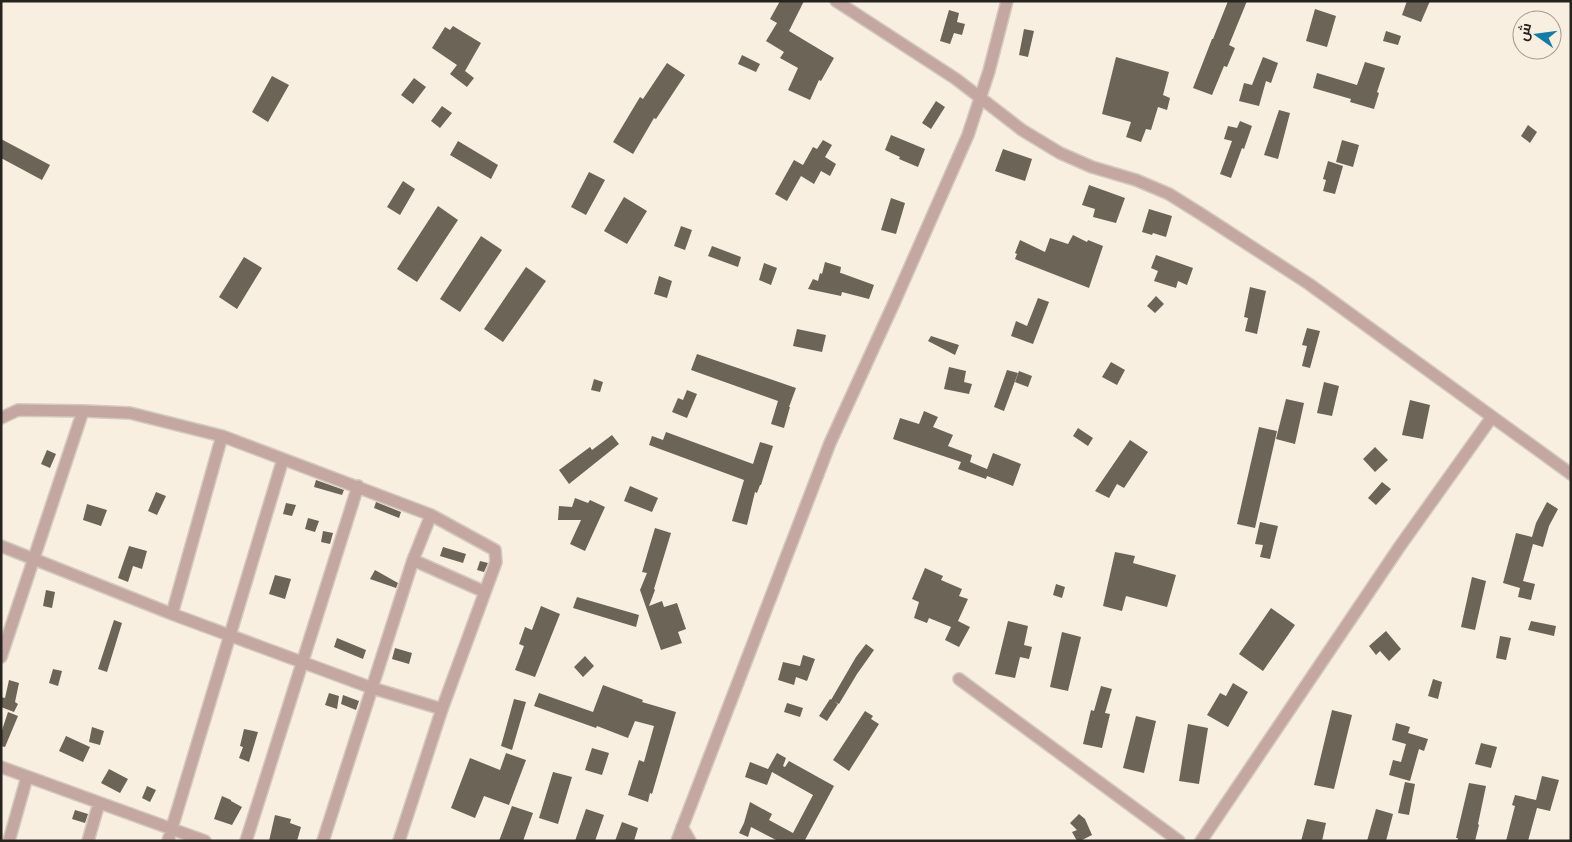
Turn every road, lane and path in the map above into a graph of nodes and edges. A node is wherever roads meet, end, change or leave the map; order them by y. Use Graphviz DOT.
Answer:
graph roads {
  1 [pos="836,1"];
  2 [pos="1007,1"];
  3 [pos="980,99"];
  4 [pos="83,411"];
  5 [pos="1492,417"];
  6 [pos="1,418"];
  7 [pos="222,436"];
  8 [pos="283,459"];
  9 [pos="1571,474"];
  10 [pos="358,486"];
  11 [pos="431,515"];
  12 [pos="1,546"];
  13 [pos="34,560"];
  14 [pos="413,560"];
  15 [pos="485,592"];
  16 [pos="172,614"];
  17 [pos="230,635"];
  18 [pos="1,657"];
  19 [pos="302,662"];
  20 [pos="959,678"];
  21 [pos="372,688"];
  22 [pos="442,709"];
  23 [pos="1,768"];
  24 [pos="27,777"];
  25 [pos="99,803"];
  26 [pos="682,827"];
  27 [pos="172,828"];
  28 [pos="9,841"];
  29 [pos="88,841"];
  30 [pos="168,841"];
  31 [pos="205,841"];
  32 [pos="246,841"];
  33 [pos="323,841"];
  34 [pos="400,841"];
  35 [pos="677,841"];
  36 [pos="690,841"];
  37 [pos="1179,841"];
  38 [pos="1202,841"];
  1 -- 3 [label="street"];
  2 -- 3 [label="street"];
  3 -- 5 [label="street"];
  3 -- 26 [label="street"];
  4 -- 6 [label="street"];
  4 -- 7 [label="street"];
  4 -- 13 [label="street"];
  5 -- 9 [label="street"];
  5 -- 38 [label="street"];
  7 -- 8 [label="street"];
  7 -- 16 [label="street"];
  8 -- 10 [label="street"];
  8 -- 17 [label="street"];
  10 -- 11 [label="street"];
  10 -- 19 [label="street"];
  11 -- 14 [label="street"];
  11 -- 15 [label="street"];
  12 -- 13 [label="street"];
  13 -- 16 [label="street"];
  13 -- 18 [label="street"];
  14 -- 15 [label="street"];
  14 -- 21 [label="street"];
  15 -- 22 [label="street"];
  16 -- 17 [label="street"];
  17 -- 19 [label="street"];
  17 -- 27 [label="street"];
  19 -- 21 [label="street"];
  19 -- 32 [label="street"];
  20 -- 37 [label="street"];
  21 -- 22 [label="street"];
  21 -- 33 [label="street"];
  22 -- 34 [label="street"];
  23 -- 24 [label="street"];
  24 -- 25 [label="street"];
  24 -- 28 [label="street"];
  25 -- 27 [label="street"];
  25 -- 29 [label="street"];
  26 -- 35 [label="street"];
  26 -- 36 [label="street"];
  27 -- 30 [label="street"];
  27 -- 31 [label="street"];
}
